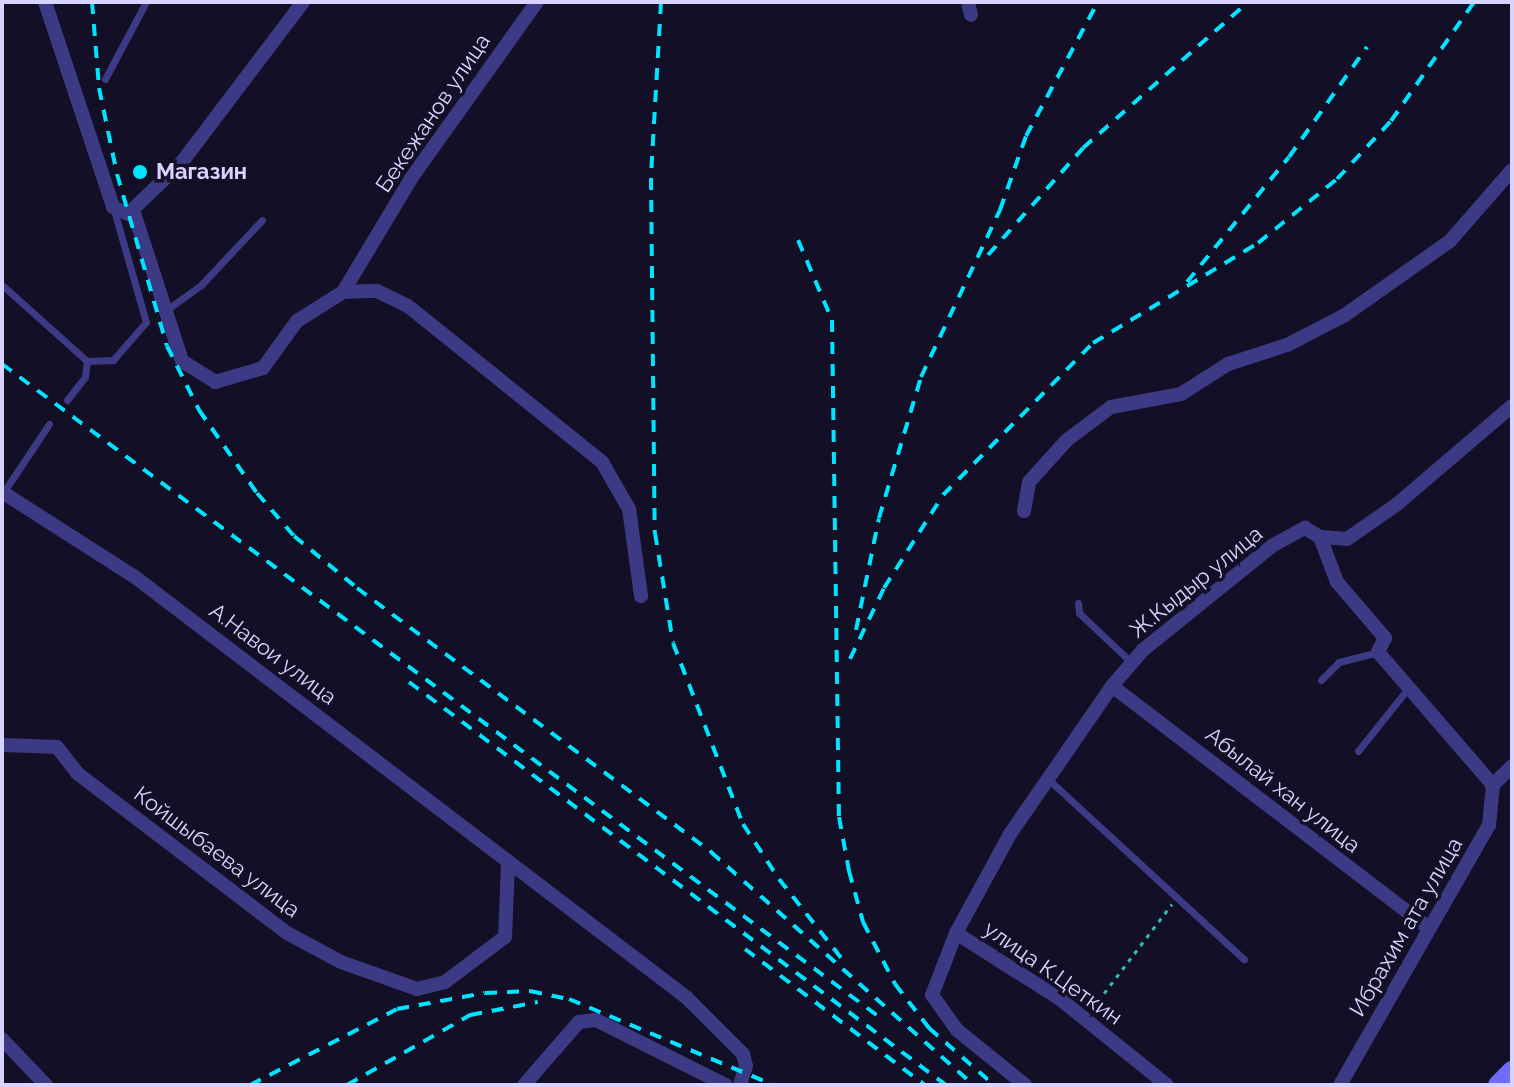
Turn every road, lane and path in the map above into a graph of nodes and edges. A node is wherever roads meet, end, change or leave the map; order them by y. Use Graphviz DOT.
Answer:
graph roads {
  1 [pos="45,2"];
  2 [pos="146,2"];
  3 [pos="303,2"];
  4 [pos="537,2"];
  5 [pos="105,79"];
  6 [pos="1512,170"];
  7 [pos="113,207"];
  8 [pos="133,210"];
  9 [pos="262,220"];
  10 [pos="2,285"];
  11 [pos="343,292"];
  12 [pos="164,312"];
  13 [pos="87,361"];
  14 [pos="67,400"];
  15 [pos="1509,413"];
  16 [pos="49,424"];
  17 [pos="2,493"];
  18 [pos="1024,511"];
  19 [pos="1320,537"];
  20 [pos="641,596"];
  21 [pos="1078,603"];
  22 [pos="1378,652"];
  23 [pos="1132,663"];
  24 [pos="1321,680"];
  25 [pos="1411,685"];
  26 [pos="1112,686"];
  27 [pos="2,745"];
  28 [pos="1358,751"];
  29 [pos="1512,766"];
  30 [pos="1049,780"];
  31 [pos="1493,785"];
  32 [pos="508,864"];
  33 [pos="1177,898"];
  34 [pos="1429,928"];
  35 [pos="956,933"];
  36 [pos="1244,959"];
  37 [pos="1084,1019"];
  38 [pos="2,1039"];
  39 [pos="1512,1071"];
  40 [pos="46,1085"];
  41 [pos="524,1085"];
  42 [pos="726,1085"];
  43 [pos="740,1085"];
  44 [pos="1025,1085"];
  45 [pos="1167,1085"];
  46 [pos="1340,1085"];
  47 [pos="1498,1085"];
  1 -- 7 [label="street"];
  2 -- 5 [label="lane"];
  3 -- 8 [label="street"];
  4 -- 11 [label="street, Бекежанов улица"];
  6 -- 18 [label="street"];
  7 -- 8 [label="street"];
  7 -- 13 [label="lane"];
  8 -- 12 [label="street, Бекежанов улица"];
  9 -- 12 [label="lane"];
  10 -- 13 [label="lane"];
  11 -- 12 [label="street, Бекежанов улица"];
  11 -- 20 [label="street"];
  13 -- 14 [label="lane"];
  15 -- 19 [label="street, Ж.Кыдыр улица"];
  16 -- 17 [label="lane"];
  17 -- 32 [label="street, А.Навои улица"];
  19 -- 22 [label="street"];
  19 -- 23 [label="street, Ж.Кыдыр улица"];
  21 -- 23 [label="lane"];
  22 -- 24 [label="lane"];
  22 -- 25 [label="street"];
  23 -- 26 [label="street, Ж.Кыдыр улица"];
  25 -- 28 [label="lane"];
  25 -- 31 [label="street"];
  26 -- 30 [label="street, Ж.Кыдыр улица"];
  26 -- 34 [label="street, Абылай хан улица"];
  27 -- 32 [label="street, Койшыбаева улица"];
  29 -- 31 [label="street"];
  30 -- 33 [label="lane"];
  30 -- 35 [label="street, Ж.Кыдыр улица"];
  31 -- 34 [label="street, Ибрахим ата улица"];
  32 -- 43 [label="street, А.Навои улица"];
  33 -- 36 [label="lane"];
  33 -- 37 [label="path"];
  34 -- 46 [label="street, Ибрахим ата улица"];
  35 -- 37 [label="street, улица К.Цеткин"];
  35 -- 44 [label="street, улица К.Цеткин"];
  37 -- 45 [label="street, улица К.Цеткин"];
  38 -- 40 [label="street"];
  39 -- 47 [label="main road"];
  41 -- 42 [label="street"];
}
